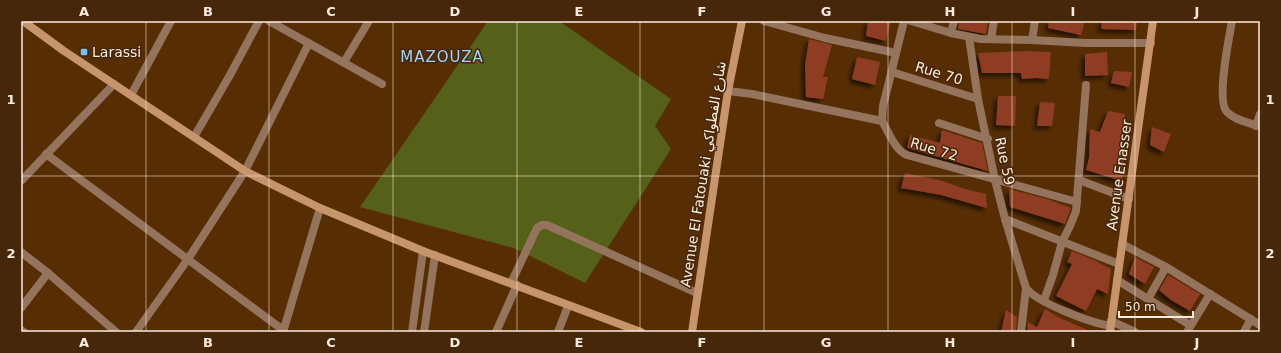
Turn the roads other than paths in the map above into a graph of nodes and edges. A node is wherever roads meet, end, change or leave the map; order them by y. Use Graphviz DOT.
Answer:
graph roads {
  1 [pos="23,21"];
  2 [pos="171,21"];
  3 [pos="259,21"];
  4 [pos="269,21"];
  5 [pos="288,21"];
  6 [pos="369,21"];
  7 [pos="742,21"];
  8 [pos="764,21"];
  9 [pos="904,21"];
  10 [pos="911,21"];
  11 [pos="954,21"];
  12 [pos="994,21"];
  13 [pos="1035,21"];
  14 [pos="1153,21"];
  15 [pos="1232,21"];
  16 [pos="283,29"];
  17 [pos="951,33"];
  18 [pos="969,38"];
  19 [pos="991,39"];
  20 [pos="1032,40"];
  21 [pos="309,43"];
  22 [pos="1151,43"];
  23 [pos="896,53"];
  24 [pos="344,62"];
  25 [pos="892,72"];
  26 [pos="114,84"];
  27 [pos="382,84"];
  28 [pos="1086,85"];
  29 [pos="728,91"];
  30 [pos="131,95"];
  31 [pos="978,99"];
  32 [pos="1260,114"];
  33 [pos="882,121"];
  34 [pos="939,123"];
  35 [pos="1258,127"];
  36 [pos="194,137"];
  37 [pos="988,139"];
  38 [pos="46,154"];
  39 [pos="245,171"];
  40 [pos="995,180"];
  41 [pos="1079,180"];
  42 [pos="21,181"];
  43 [pos="1129,199"];
  44 [pos="1077,202"];
  45 [pos="320,208"];
  46 [pos="1005,219"];
  47 [pos="1062,242"];
  48 [pos="1122,244"];
  49 [pos="423,251"];
  50 [pos="21,252"];
  51 [pos="435,255"];
  52 [pos="188,259"];
  53 [pos="1119,264"];
  54 [pos="1166,267"];
  55 [pos="48,273"];
  56 [pos="1117,280"];
  57 [pos="514,284"];
  58 [pos="1026,288"];
  59 [pos="697,293"];
  60 [pos="1210,294"];
  61 [pos="1148,299"];
  62 [pos="1044,300"];
  63 [pos="568,306"];
  64 [pos="21,308"];
  65 [pos="1251,319"];
  66 [pos="1260,325"];
  67 [pos="1111,326"];
  68 [pos="1189,329"];
  69 [pos="21,330"];
  70 [pos="283,331"];
  71 [pos="24,332"];
  72 [pos="116,332"];
  73 [pos="136,332"];
  74 [pos="412,332"];
  75 [pos="424,332"];
  76 [pos="496,332"];
  77 [pos="558,332"];
  78 [pos="641,332"];
  79 [pos="692,332"];
  80 [pos="1021,332"];
  81 [pos="1135,332"];
  82 [pos="1244,332"];
  1 -- 26 [label="street"];
  2 -- 30 [label="street"];
  3 -- 36 [label="street"];
  4 -- 16 [label="street"];
  5 -- 16 [label="street"];
  6 -- 24 [label="street"];
  7 -- 29 [label="street, Avenue El Fatouaki شارع الفطواكي"];
  8 -- 23 [label="street"];
  9 -- 23 [label="street"];
  10 -- 17 [label="street"];
  11 -- 17 [label="street"];
  12 -- 19 [label="street"];
  13 -- 20 [label="street"];
  14 -- 22 [label="street, Avenue Enasser"];
  15 -- 35 [label="street"];
  16 -- 21 [label="street"];
  17 -- 18 [label="street"];
  18 -- 19 [label="street"];
  18 -- 31 [label="street, Rue 59"];
  19 -- 20 [label="street"];
  20 -- 22 [label="street"];
  21 -- 24 [label="street"];
  21 -- 39 [label="street"];
  22 -- 43 [label="street, Avenue Enasser"];
  23 -- 25 [label="street"];
  24 -- 27 [label="street"];
  25 -- 31 [label="street, Rue 70"];
  25 -- 33 [label="street"];
  26 -- 30 [label="street"];
  26 -- 38 [label="street"];
  28 -- 41 [label="street"];
  29 -- 33 [label="street"];
  29 -- 59 [label="street, Avenue El Fatouaki شارع الفطواكي"];
  30 -- 36 [label="street"];
  31 -- 37 [label="street, Rue 59"];
  32 -- 35 [label="street"];
  33 -- 40 [label="street, Rue 72"];
  34 -- 37 [label="street"];
  36 -- 39 [label="street"];
  37 -- 40 [label="street, Rue 59"];
  38 -- 42 [label="street"];
  38 -- 52 [label="street"];
  39 -- 45 [label="street"];
  39 -- 52 [label="street"];
  40 -- 44 [label="street, Rue 72"];
  40 -- 46 [label="street, Rue 59"];
  41 -- 43 [label="street"];
  41 -- 44 [label="street"];
  43 -- 48 [label="street, Avenue Enasser"];
  44 -- 47 [label="street"];
  45 -- 49 [label="street"];
  45 -- 70 [label="street"];
  46 -- 47 [label="street"];
  46 -- 58 [label="street, Rue 59"];
  47 -- 53 [label="street"];
  47 -- 62 [label="street"];
  48 -- 53 [label="street, Avenue Enasser"];
  48 -- 54 [label="street"];
  49 -- 51 [label="street"];
  49 -- 74 [label="street"];
  50 -- 55 [label="street"];
  51 -- 57 [label="street"];
  51 -- 75 [label="street"];
  52 -- 70 [label="street"];
  52 -- 73 [label="street"];
  53 -- 56 [label="street, Avenue Enasser"];
  54 -- 60 [label="street"];
  54 -- 61 [label="street"];
  55 -- 64 [label="street"];
  55 -- 72 [label="street"];
  56 -- 61 [label="street"];
  56 -- 67 [label="street, Avenue Enasser"];
  57 -- 59 [label="street"];
  57 -- 63 [label="street"];
  57 -- 76 [label="street"];
  58 -- 62 [label="street"];
  58 -- 80 [label="street"];
  59 -- 79 [label="street, Avenue El Fatouaki شارع الفطواكي"];
  60 -- 65 [label="street"];
  60 -- 68 [label="street"];
  61 -- 68 [label="street"];
  62 -- 67 [label="street"];
  63 -- 77 [label="street"];
  63 -- 78 [label="street"];
  65 -- 66 [label="street"];
  65 -- 82 [label="street"];
  67 -- 81 [label="street"];
  69 -- 71 [label="street"];
}
